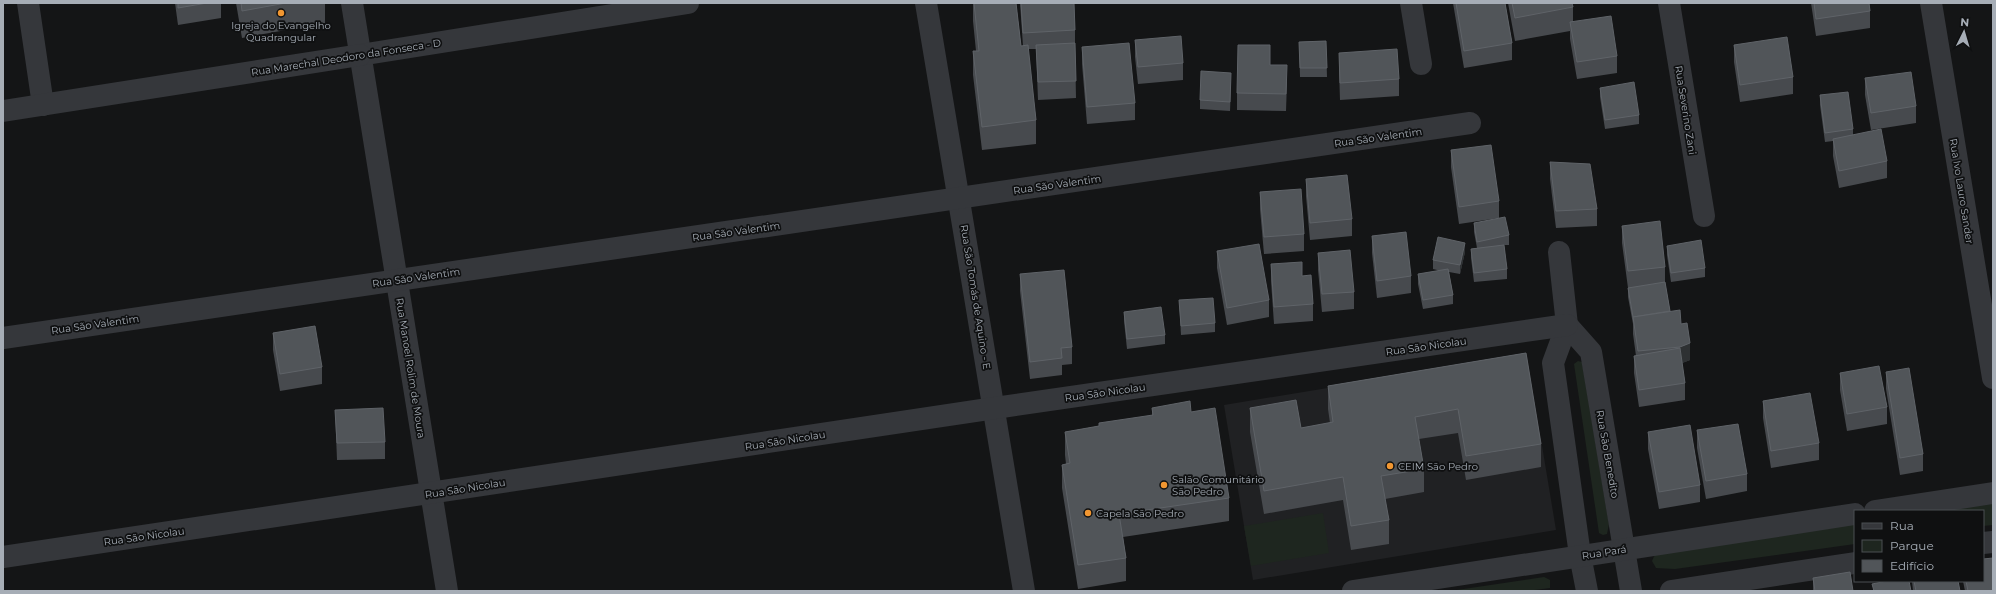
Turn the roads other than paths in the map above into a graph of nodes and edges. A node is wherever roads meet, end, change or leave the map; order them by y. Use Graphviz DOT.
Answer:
graph roads {
  1 [pos="28,3"];
  2 [pos="352,3"];
  3 [pos="688,3"];
  4 [pos="926,3"];
  5 [pos="1411,3"];
  6 [pos="1669,3"];
  7 [pos="1932,3"];
  8 [pos="643,6"];
  9 [pos="360,55"];
  10 [pos="1421,64"];
  11 [pos="43,105"];
  12 [pos="3,111"];
  13 [pos="1470,123"];
  14 [pos="960,198"];
  15 [pos="1704,216"];
  16 [pos="1559,252"];
  17 [pos="397,280"];
  18 [pos="1567,325"];
  19 [pos="3,338"];
  20 [pos="1993,378"];
  21 [pos="995,408"];
  22 [pos="431,494"];
  23 [pos="1993,494"];
  24 [pos="1881,510"];
  25 [pos="1854,514"];
  26 [pos="1625,548"];
  27 [pos="1580,555"];
  28 [pos="3,557"];
  29 [pos="1854,563"];
  30 [pos="447,591"];
  31 [pos="1024,591"];
  32 [pos="1353,591"];
  33 [pos="1587,591"];
  34 [pos="1631,591"];
  35 [pos="1671,591"];
  1 -- 11 [label="street"];
  2 -- 9 [label="street, Rua Manoel Rolim de Moura"];
  3 -- 8 [label="street, Rua Marechal Deodoro da Fonseca - D"];
  4 -- 14 [label="street, Rua São Tomás de Aquino - E"];
  5 -- 10 [label="street"];
  6 -- 15 [label="street, Rua Severino Zani"];
  7 -- 20 [label="street, Rua Ivo Lauro Sander"];
  8 -- 9 [label="street, Rua Marechal Deodoro da Fonseca - D"];
  9 -- 11 [label="street, Rua Marechal Deodoro da Fonseca - D"];
  9 -- 17 [label="street, Rua Manoel Rolim de Moura"];
  11 -- 12 [label="street, Rua Marechal Deodoro da Fonseca - D"];
  13 -- 14 [label="street, Rua São Valentim"];
  14 -- 17 [label="street, Rua São Valentim"];
  14 -- 21 [label="street, Rua São Tomás de Aquino - E"];
  16 -- 18 [label="street"];
  17 -- 19 [label="street, Rua São Valentim"];
  17 -- 22 [label="street, Rua Manoel Rolim de Moura"];
  18 -- 21 [label="street, Rua São Nicolau"];
  18 -- 26 [label="street, Rua São Benedito"];
  18 -- 27 [label="street"];
  21 -- 22 [label="street, Rua São Nicolau"];
  21 -- 31 [label="street, Rua São Tomás de Aquino - E"];
  22 -- 28 [label="street, Rua São Nicolau"];
  22 -- 30 [label="street, Rua Manoel Rolim de Moura"];
  23 -- 24 [label="street"];
  25 -- 26 [label="street, Rua Pará"];
  26 -- 27 [label="street, Rua Pará"];
  26 -- 34 [label="street, Rua São Benedito"];
  27 -- 32 [label="street, Rua Pará"];
  27 -- 33 [label="street"];
  29 -- 35 [label="street"];
}
